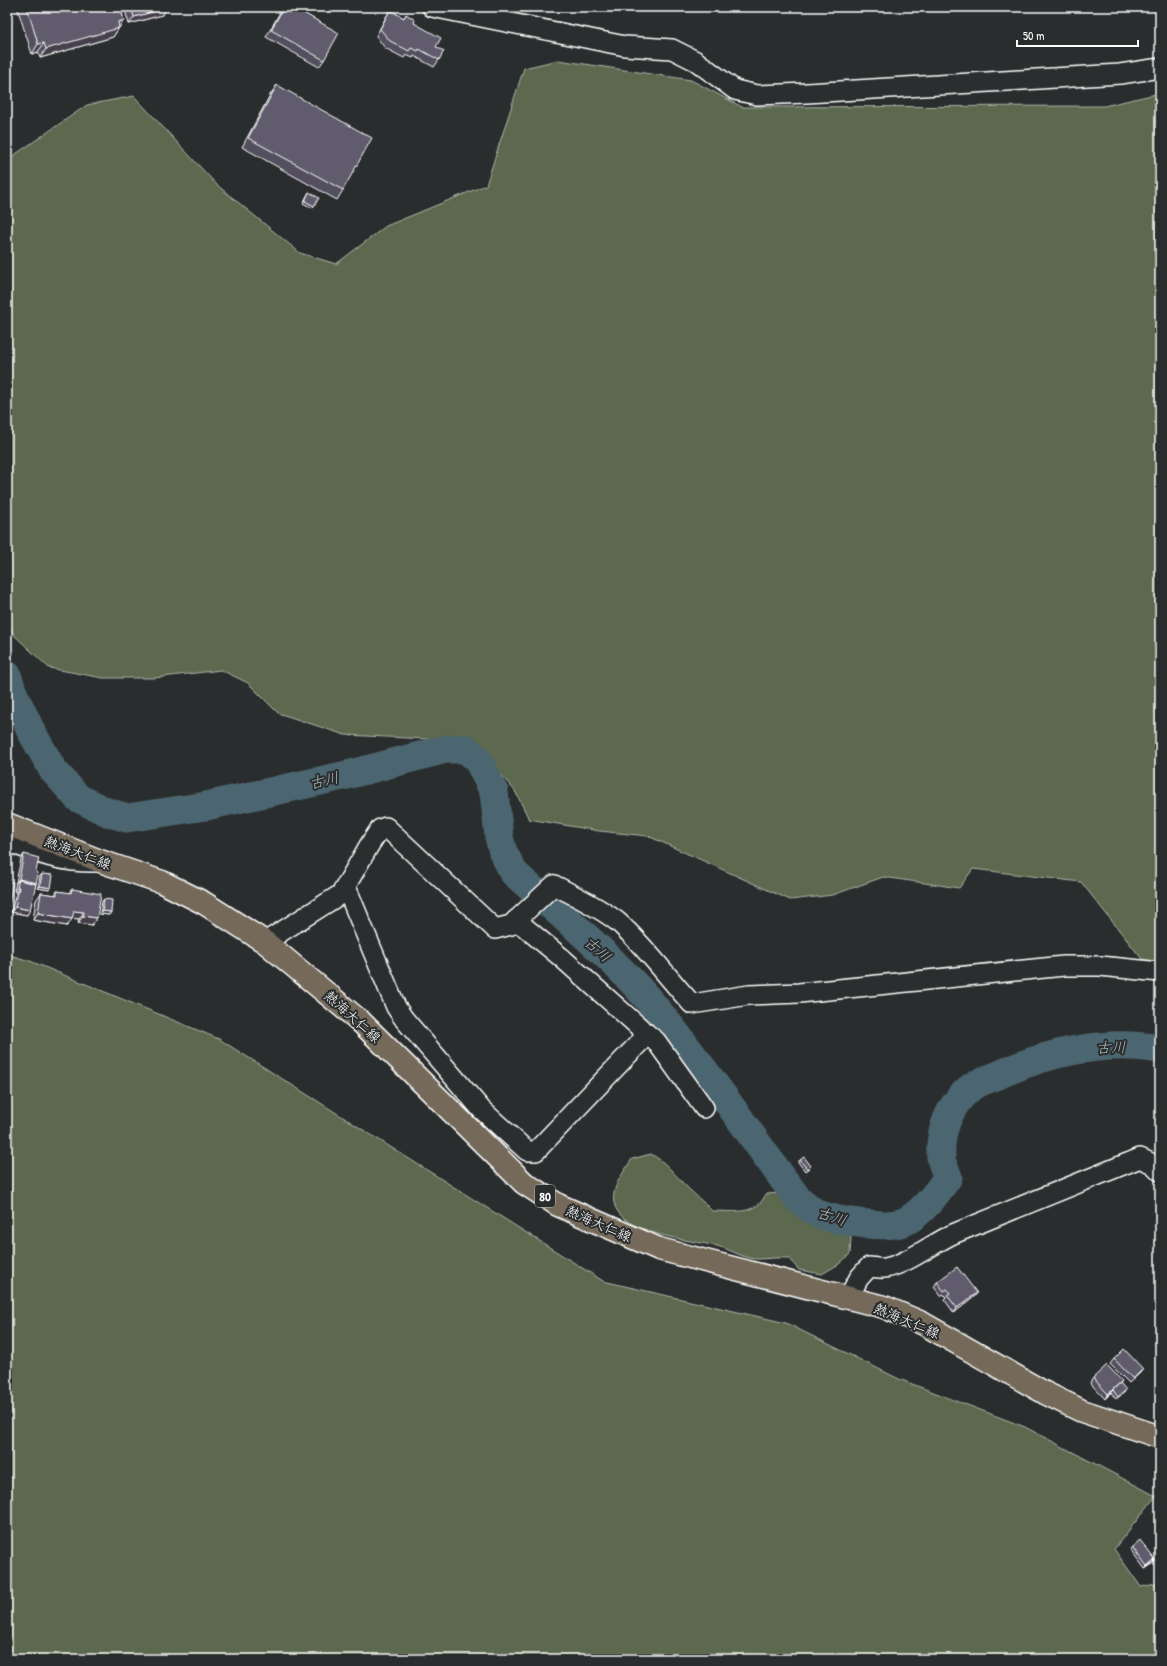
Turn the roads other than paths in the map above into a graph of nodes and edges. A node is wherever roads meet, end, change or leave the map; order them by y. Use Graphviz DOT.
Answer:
graph roads {
  1 [pos="432,7"];
  2 [pos="1160,68"];
  3 [pos="7,824"];
  4 [pos="7,841"];
  5 [pos="100,862"];
  6 [pos="346,886"];
  7 [pos="520,916"];
  8 [pos="265,942"];
  9 [pos="1160,972"];
  10 [pos="646,1033"];
  11 [pos="704,1108"];
  12 [pos="1160,1171"];
  13 [pos="848,1298"];
  14 [pos="1160,1437"];
  1 -- 2 [label="street"];
  3 -- 5 [label="main road, 熱海大仁線 / 80"];
  4 -- 5 [label="street"];
  5 -- 8 [label="main road, 熱海大仁線 / 80"];
  6 -- 7 [label="street"];
  6 -- 8 [label="street"];
  6 -- 10 [label="street"];
  7 -- 9 [label="street"];
  7 -- 10 [label="street"];
  8 -- 13 [label="main road, 熱海大仁線 / 80"];
  10 -- 11 [label="street"];
  12 -- 13 [label="street"];
  13 -- 14 [label="main road, 熱海大仁線 / 80"];
}
